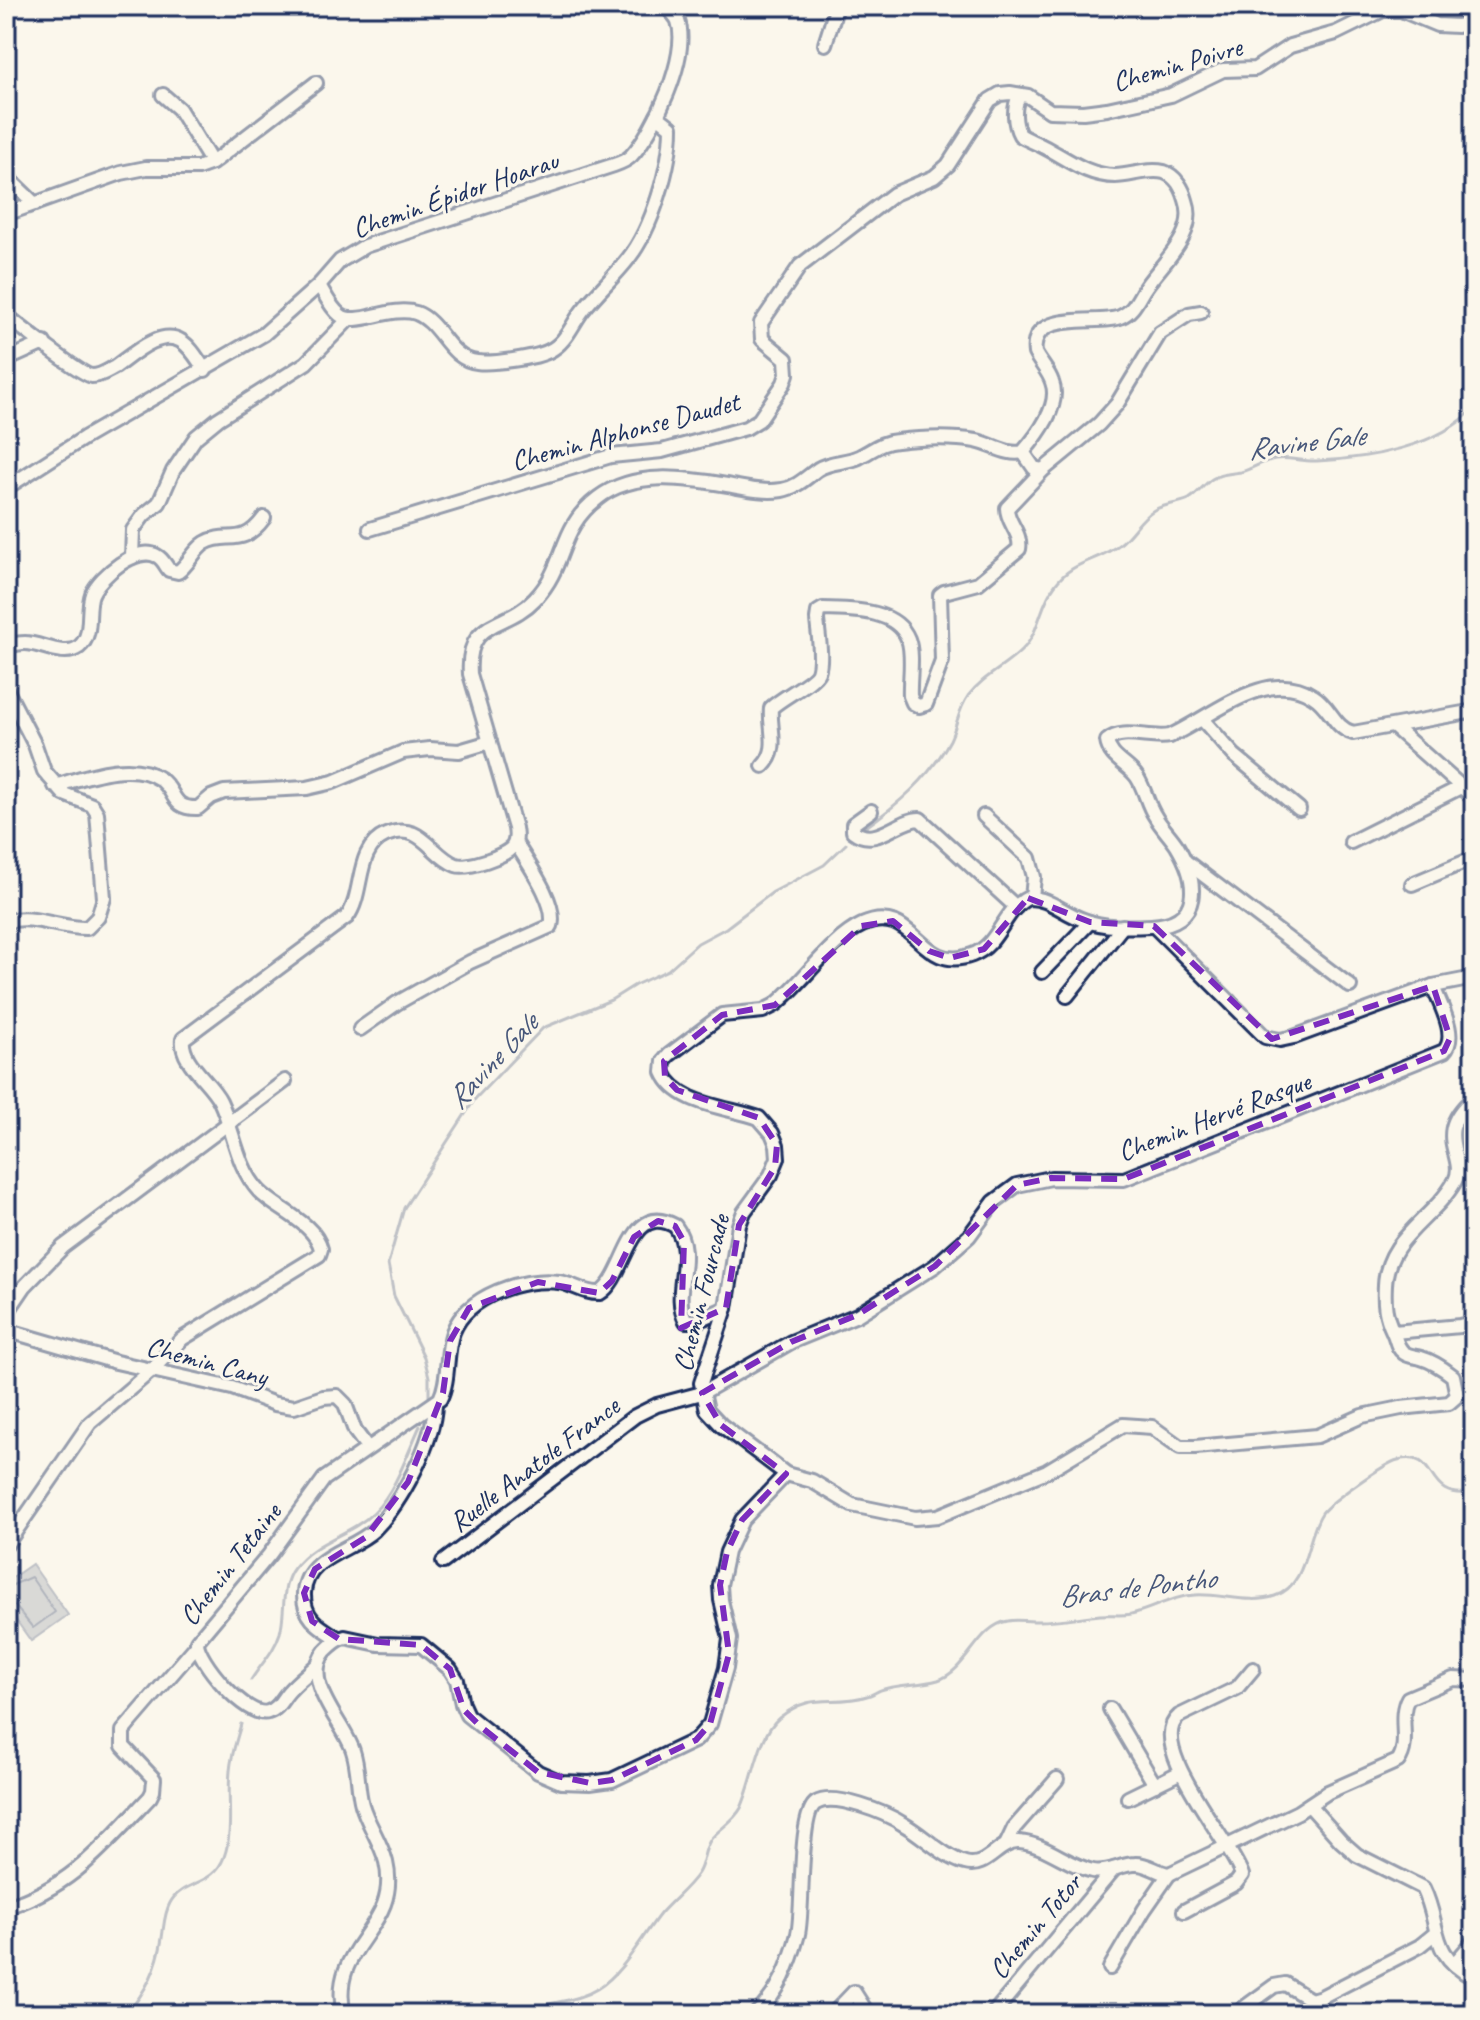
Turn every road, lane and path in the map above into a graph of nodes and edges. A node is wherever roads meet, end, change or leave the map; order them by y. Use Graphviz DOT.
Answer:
graph roads {
  1 [pos="666,6"];
  2 [pos="837,6"];
  3 [pos="1474,22"];
  4 [pos="825,44"];
  5 [pos="316,83"];
  6 [pos="163,95"];
  7 [pos="1019,96"];
  8 [pos="657,116"];
  9 [pos="212,163"];
  10 [pos="6,176"];
  11 [pos="35,204"];
  12 [pos="6,214"];
  13 [pos="319,285"];
  14 [pos="1201,312"];
  15 [pos="6,315"];
  16 [pos="348,320"];
  17 [pos="44,343"];
  18 [pos="6,360"];
  19 [pos="205,370"];
  20 [pos="1023,452"];
  21 [pos="1043,470"];
  22 [pos="6,488"];
  23 [pos="264,518"];
  24 [pos="370,529"];
  25 [pos="132,557"];
  26 [pos="6,645"];
  27 [pos="6,689"];
  28 [pos="1474,711"];
  29 [pos="1202,719"];
  30 [pos="1394,727"];
  31 [pos="490,742"];
  32 [pos="763,766"];
  33 [pos="55,786"];
  34 [pos="1461,787"];
  35 [pos="1474,798"];
  36 [pos="1299,809"];
  37 [pos="871,811"];
  38 [pos="984,816"];
  39 [pos="515,842"];
  40 [pos="1351,842"];
  41 [pos="1474,858"];
  42 [pos="1185,861"];
  43 [pos="1412,884"];
  44 [pos="1032,898"];
  45 [pos="1016,907"];
  46 [pos="6,922"];
  47 [pos="1090,922"];
  48 [pos="1123,926"];
  49 [pos="1154,926"];
  50 [pos="1042,972"];
  51 [pos="1474,978"];
  52 [pos="1350,986"];
  53 [pos="1433,986"];
  54 [pos="1067,996"];
  55 [pos="360,1029"];
  56 [pos="285,1081"];
  57 [pos="1474,1098"];
  58 [pos="228,1125"];
  59 [pos="726,1308"];
  60 [pos="6,1314"];
  61 [pos="1474,1322"];
  62 [pos="6,1330"];
  63 [pos="1394,1332"];
  64 [pos="152,1370"];
  65 [pos="702,1393"];
  66 [pos="435,1404"];
  67 [pos="367,1447"];
  68 [pos="786,1474"];
  69 [pos="6,1545"];
  70 [pos="443,1562"];
  71 [pos="339,1639"];
  72 [pos="197,1645"];
  73 [pos="318,1664"];
  74 [pos="1253,1669"];
  75 [pos="1474,1680"];
  76 [pos="1110,1709"];
  77 [pos="1181,1772"];
  78 [pos="1057,1779"];
  79 [pos="1155,1785"];
  80 [pos="1128,1798"];
  81 [pos="1309,1805"];
  82 [pos="1006,1845"];
  83 [pos="1228,1846"];
  84 [pos="1114,1869"];
  85 [pos="1169,1874"];
  86 [pos="6,1907"];
  87 [pos="1184,1911"];
  88 [pos="1436,1933"];
  89 [pos="1474,1941"];
  90 [pos="1454,1964"];
  91 [pos="1110,1968"];
  92 [pos="1474,1978"];
  93 [pos="1241,2010"];
  94 [pos="344,2014"];
  95 [pos="756,2014"];
  96 [pos="833,2014"];
  97 [pos="868,2014"];
  98 [pos="993,2014"];
  1 -- 8 [label="street, Chemin Épidor Hoarau"];
  2 -- 4 [label="street"];
  3 -- 7 [label="street, Chemin Poivre"];
  5 -- 9 [label="street"];
  6 -- 9 [label="street"];
  7 -- 20 [label="street"];
  7 -- 24 [label="street, Chemin Alphonse Daudet"];
  8 -- 13 [label="street, Chemin Épidor Hoarau"];
  8 -- 16 [label="street"];
  9 -- 11 [label="street"];
  10 -- 11 [label="street"];
  11 -- 12 [label="street"];
  13 -- 16 [label="street"];
  13 -- 19 [label="street, Chemin Épidor Hoarau"];
  14 -- 21 [label="street"];
  15 -- 17 [label="street"];
  16 -- 25 [label="street"];
  17 -- 18 [label="street"];
  17 -- 19 [label="street"];
  19 -- 22 [label="street, Chemin Épidor Hoarau"];
  20 -- 21 [label="street"];
  20 -- 31 [label="street"];
  21 -- 32 [label="street"];
  23 -- 25 [label="street"];
  25 -- 26 [label="street"];
  27 -- 33 [label="street"];
  28 -- 30 [label="street"];
  29 -- 30 [label="street"];
  29 -- 36 [label="street"];
  29 -- 42 [label="street"];
  30 -- 34 [label="street"];
  31 -- 33 [label="street"];
  31 -- 39 [label="street"];
  33 -- 46 [label="street"];
  34 -- 35 [label="street"];
  34 -- 40 [label="street"];
  37 -- 45 [label="street"];
  38 -- 44 [label="street"];
  39 -- 55 [label="street"];
  39 -- 58 [label="street"];
  41 -- 43 [label="street"];
  42 -- 49 [label="street"];
  42 -- 52 [label="street"];
  44 -- 45 [label="street, Chemin Fourcade"];
  44 -- 47 [label="street"];
  45 -- 59 [label="street, Chemin Fourcade"];
  47 -- 48 [label="street"];
  47 -- 50 [label="street"];
  48 -- 49 [label="street"];
  48 -- 54 [label="street"];
  49 -- 53 [label="street"];
  51 -- 53 [label="street"];
  53 -- 65 [label="street, Chemin Hervé Rasque"];
  56 -- 58 [label="street"];
  57 -- 63 [label="street"];
  58 -- 60 [label="street"];
  58 -- 64 [label="street"];
  59 -- 65 [label="street, Chemin Fourcade"];
  59 -- 66 [label="street"];
  61 -- 63 [label="street"];
  62 -- 64 [label="street, Chemin Cany"];
  63 -- 68 [label="street, Chemin Fourcade"];
  64 -- 67 [label="street, Chemin Cany"];
  64 -- 69 [label="street"];
  65 -- 68 [label="street, Chemin Fourcade"];
  65 -- 70 [label="street, Ruelle Anatole France"];
  66 -- 67 [label="street, Chemin Tetaine"];
  66 -- 71 [label="street"];
  67 -- 72 [label="street, Chemin Tetaine"];
  68 -- 71 [label="street"];
  71 -- 73 [label="street"];
  72 -- 73 [label="street, Chemin Tetaine"];
  72 -- 86 [label="street"];
  73 -- 94 [label="street"];
  74 -- 77 [label="street"];
  75 -- 81 [label="street"];
  76 -- 79 [label="street"];
  77 -- 79 [label="street"];
  77 -- 83 [label="street"];
  78 -- 82 [label="street"];
  79 -- 80 [label="street"];
  81 -- 83 [label="street"];
  81 -- 88 [label="street"];
  82 -- 84 [label="street"];
  82 -- 95 [label="street"];
  83 -- 85 [label="street"];
  83 -- 87 [label="street"];
  84 -- 85 [label="street"];
  84 -- 98 [label="street, Chemin Totor"];
  85 -- 91 [label="street"];
  88 -- 90 [label="street"];
  88 -- 93 [label="street"];
  89 -- 90 [label="street"];
  90 -- 92 [label="street"];
  96 -- 97 [label="street"];
}
